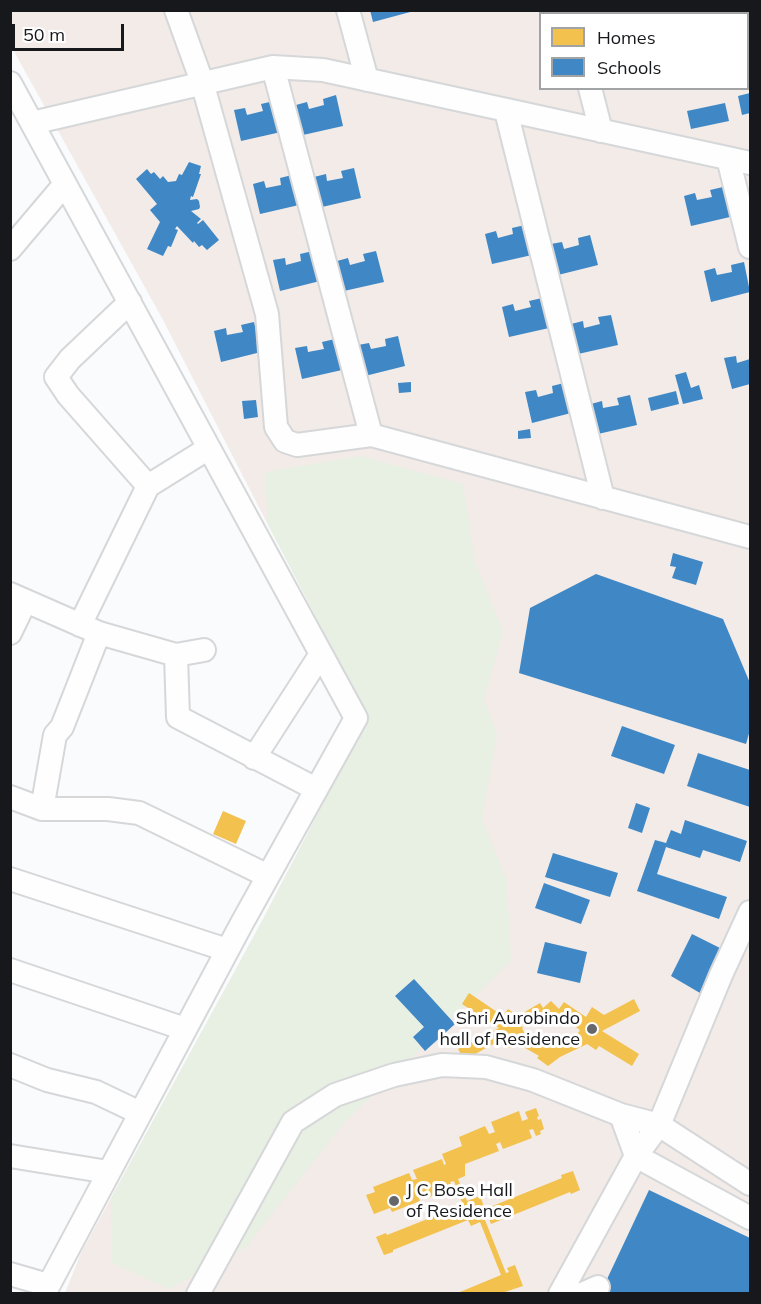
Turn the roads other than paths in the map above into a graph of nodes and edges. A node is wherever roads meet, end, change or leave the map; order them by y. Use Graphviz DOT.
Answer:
graph roads {
  1 [pos="176,10"];
  2 [pos="348,10"];
  3 [pos="273,67"];
  4 [pos="367,80"];
  5 [pos="201,82"];
  6 [pos="10,83"];
  7 [pos="591,90"];
  8 [pos="506,111"];
  9 [pos="32,123"];
  10 [pos="601,131"];
  11 [pos="728,158"];
  12 [pos="750,163"];
  13 [pos="65,184"];
  14 [pos="750,247"];
  15 [pos="10,249"];
  16 [pos="130,302"];
  17 [pos="371,435"];
  18 [pos="209,448"];
  19 [pos="148,486"];
  20 [pos="603,498"];
  21 [pos="750,537"];
  22 [pos="18,598"];
  23 [pos="90,629"];
  24 [pos="10,633"];
  25 [pos="204,650"];
  26 [pos="321,654"];
  27 [pos="176,655"];
  28 [pos="254,758"];
  29 [pos="316,789"];
  30 [pos="10,797"];
  31 [pos="42,809"];
  32 [pos="268,876"];
  33 [pos="10,879"];
  34 [pos="750,912"];
  35 [pos="227,950"];
  36 [pos="10,970"];
  37 [pos="185,1029"];
  38 [pos="10,1065"];
  39 [pos="140,1113"];
  40 [pos="621,1115"];
  41 [pos="659,1125"];
  42 [pos="10,1156"];
  43 [pos="636,1156"];
  44 [pos="108,1172"];
  45 [pos="750,1184"];
  46 [pos="750,1218"];
  47 [pos="10,1274"];
  48 [pos="46,1289"];
  49 [pos="198,1293"];
  50 [pos="560,1293"];
  1 -- 5 [label="street"];
  2 -- 4 [label="street"];
  3 -- 4 [label="street"];
  3 -- 5 [label="street"];
  3 -- 17 [label="street"];
  4 -- 8 [label="street"];
  5 -- 9 [label="street"];
  5 -- 17 [label="street"];
  6 -- 9 [label="street"];
  7 -- 10 [label="street"];
  8 -- 10 [label="street"];
  8 -- 20 [label="street"];
  9 -- 13 [label="street"];
  10 -- 11 [label="street"];
  11 -- 12 [label="street"];
  11 -- 14 [label="street"];
  13 -- 15 [label="street"];
  13 -- 16 [label="street"];
  16 -- 18 [label="street"];
  16 -- 19 [label="street"];
  17 -- 20 [label="street"];
  18 -- 19 [label="street"];
  18 -- 26 [label="street"];
  19 -- 23 [label="street"];
  20 -- 21 [label="street"];
  22 -- 23 [label="street"];
  22 -- 24 [label="street"];
  23 -- 27 [label="street"];
  23 -- 31 [label="street"];
  25 -- 27 [label="street"];
  26 -- 28 [label="street"];
  26 -- 29 [label="street"];
  27 -- 28 [label="street"];
  28 -- 29 [label="street"];
  29 -- 32 [label="street"];
  30 -- 31 [label="street"];
  31 -- 32 [label="street"];
  32 -- 35 [label="street"];
  33 -- 35 [label="street"];
  34 -- 41 [label="street"];
  35 -- 37 [label="street"];
  36 -- 37 [label="street"];
  37 -- 39 [label="street"];
  38 -- 39 [label="street"];
  39 -- 44 [label="street"];
  40 -- 41 [label="street"];
  40 -- 43 [label="street"];
  40 -- 49 [label="street"];
  41 -- 43 [label="street"];
  41 -- 45 [label="street"];
  42 -- 44 [label="street"];
  43 -- 46 [label="street"];
  43 -- 50 [label="street"];
  44 -- 48 [label="street"];
  47 -- 48 [label="street"];
}
